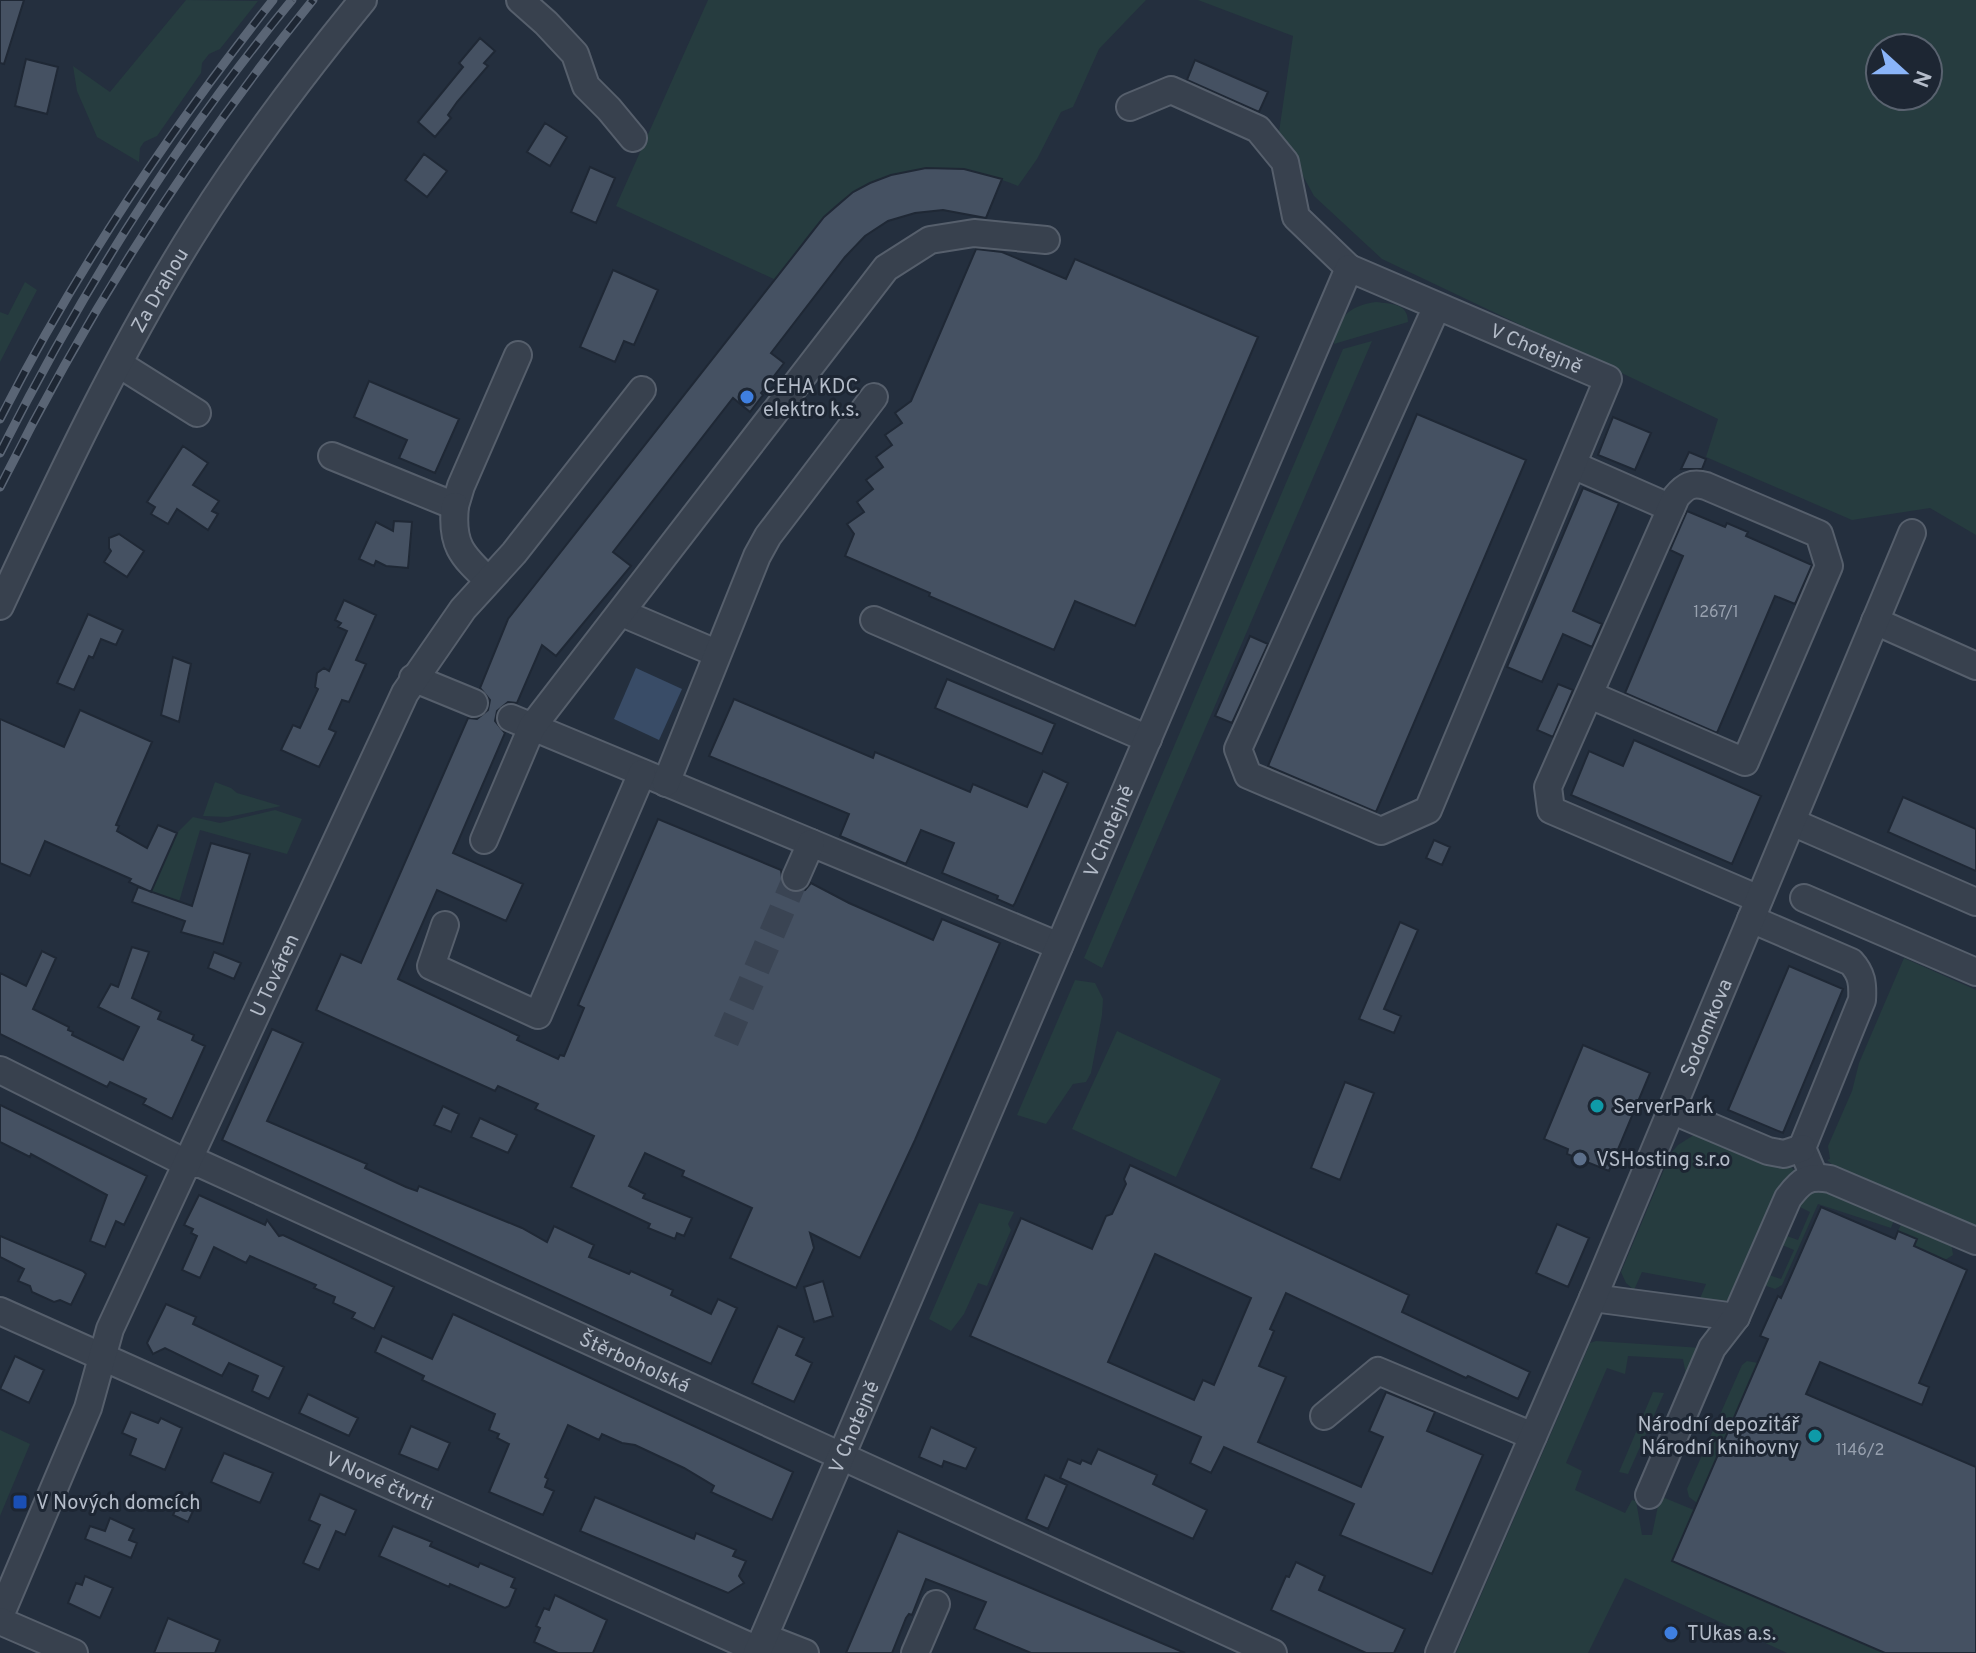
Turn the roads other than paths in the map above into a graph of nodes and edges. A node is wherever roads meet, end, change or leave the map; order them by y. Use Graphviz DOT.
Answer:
graph roads {
  1 [pos="363,0"];
  2 [pos="520,0"];
  3 [pos="1130,107"];
  4 [pos="633,138"];
  5 [pos="1046,240"];
  6 [pos="1349,268"];
  7 [pos="1437,306"];
  8 [pos="518,355"];
  9 [pos="119,364"];
  10 [pos="642,390"];
  11 [pos="874,397"];
  12 [pos="197,413"];
  13 [pos="332,456"];
  14 [pos="1573,465"];
  15 [pos="455,506"];
  16 [pos="1671,508"];
  17 [pos="1912,533"];
  18 [pos="488,580"];
  19 [pos="0,606"];
  20 [pos="622,613"];
  21 [pos="874,620"];
  22 [pos="1875,621"];
  23 [pos="716,653"];
  24 [pos="1976,666"];
  25 [pos="413,678"];
  26 [pos="1590,695"];
  27 [pos="474,703"];
  28 [pos="522,723"];
  29 [pos="1148,739"];
  30 [pos="654,778"];
  31 [pos="1792,822"];
  32 [pos="484,840"];
  33 [pos="811,843"];
  34 [pos="796,877"];
  35 [pos="1804,898"];
  36 [pos="1976,902"];
  37 [pos="1755,909"];
  38 [pos="445,925"];
  39 [pos="1059,946"];
  40 [pos="1976,972"];
  41 [pos="0,1070"];
  42 [pos="1671,1110"];
  43 [pos="1802,1148"];
  44 [pos="188,1164"];
  45 [pos="1814,1176"];
  46 [pos="1976,1241"];
  47 [pos="1593,1298"];
  48 [pos="0,1311"];
  49 [pos="1736,1317"];
  50 [pos="101,1358"];
  51 [pos="1324,1416"];
  52 [pos="1533,1436"];
  53 [pos="841,1456"];
  54 [pos="1649,1495"];
  55 [pos="936,1604"];
  56 [pos="0,1618"];
  57 [pos="760,1646"];
  58 [pos="74,1653"];
  59 [pos="805,1653"];
  60 [pos="915,1653"];
  61 [pos="1273,1653"];
  62 [pos="1439,1653"];
  1 -- 9 [label="street, Za Drahou"];
  2 -- 4 [label="street"];
  3 -- 6 [label="street"];
  5 -- 20 [label="street"];
  6 -- 7 [label="street, V Chotejně"];
  6 -- 29 [label="street, V Chotejně"];
  7 -- 14 [label="street, V Chotejně"];
  7 -- 14 [label="street"];
  8 -- 15 [label="street"];
  9 -- 12 [label="street"];
  9 -- 19 [label="street, Za Drahou"];
  10 -- 18 [label="street, U Továren"];
  11 -- 23 [label="street"];
  13 -- 15 [label="street"];
  14 -- 16 [label="street"];
  15 -- 18 [label="street"];
  16 -- 26 [label="street"];
  16 -- 26 [label="street"];
  17 -- 22 [label="street, Sodomkova"];
  18 -- 25 [label="street, U Továren"];
  20 -- 23 [label="street"];
  20 -- 28 [label="street"];
  21 -- 29 [label="street"];
  22 -- 24 [label="street"];
  22 -- 31 [label="street, Sodomkova"];
  23 -- 30 [label="street"];
  25 -- 27 [label="street"];
  25 -- 44 [label="street, U Továren"];
  26 -- 37 [label="street"];
  28 -- 30 [label="street"];
  28 -- 32 [label="street"];
  29 -- 39 [label="street, V Chotejně"];
  30 -- 33 [label="street"];
  30 -- 38 [label="street"];
  31 -- 36 [label="street"];
  31 -- 37 [label="street, Sodomkova"];
  33 -- 34 [label="street"];
  33 -- 39 [label="street"];
  35 -- 40 [label="street"];
  37 -- 42 [label="street, Sodomkova"];
  37 -- 43 [label="street"];
  39 -- 53 [label="street, V Chotejně"];
  41 -- 44 [label="street, Štěrboholská"];
  42 -- 43 [label="street"];
  42 -- 47 [label="street, Sodomkova"];
  43 -- 45 [label="street"];
  44 -- 50 [label="street, U Továren"];
  44 -- 53 [label="street, Štěrboholská"];
  45 -- 46 [label="street"];
  45 -- 49 [label="street"];
  47 -- 49 [label="street"];
  47 -- 52 [label="street, Sodomkova"];
  48 -- 50 [label="street, V Nové čtvrti"];
  49 -- 54 [label="street"];
  50 -- 56 [label="street, U Továren"];
  50 -- 57 [label="street, V Nové čtvrti"];
  51 -- 52 [label="street"];
  52 -- 62 [label="street, Sodomkova"];
  53 -- 57 [label="street, V Chotejně"];
  53 -- 61 [label="street, Štěrboholská"];
  55 -- 60 [label="street"];
  56 -- 58 [label="street"];
  57 -- 59 [label="street, V Nové čtvrti"];
}
